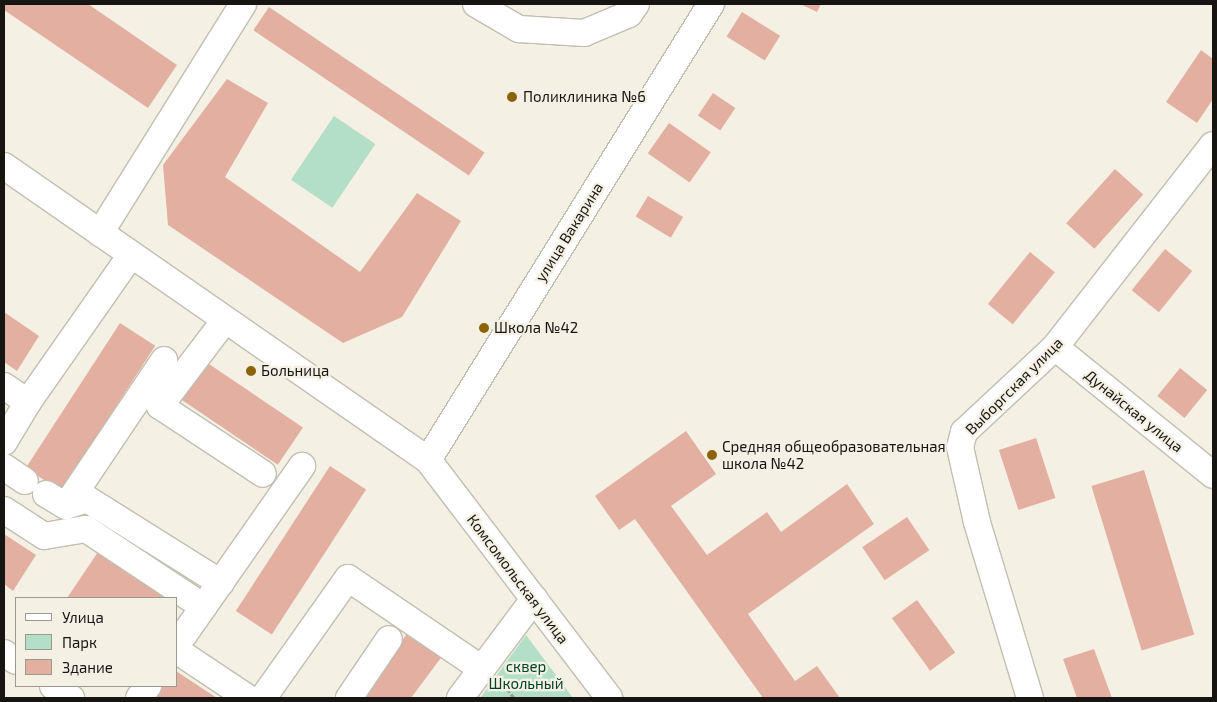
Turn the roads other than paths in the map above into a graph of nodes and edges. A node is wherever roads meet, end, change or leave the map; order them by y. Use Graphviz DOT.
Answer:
graph roads {
  1 [pos="243,4"];
  2 [pos="476,4"];
  3 [pos="636,4"];
  4 [pos="711,4"];
  5 [pos="1213,145"];
  6 [pos="4,166"];
  7 [pos="100,234"];
  8 [pos="131,255"];
  9 [pos="225,320"];
  10 [pos="1056,347"];
  11 [pos="164,360"];
  12 [pos="4,386"];
  13 [pos="28,402"];
  14 [pos="4,442"];
  15 [pos="428,460"];
  16 [pos="302,466"];
  17 [pos="263,474"];
  18 [pos="1213,475"];
  19 [pos="35,487"];
  20 [pos="4,510"];
  21 [pos="221,583"];
  22 [pos="534,599"];
  23 [pos="204,606"];
  24 [pos="389,639"];
  25 [pos="178,643"];
  26 [pos="178,651"];
  27 [pos="490,672"];
  28 [pos="54,687"];
  29 [pos="147,687"];
  30 [pos="71,698"];
  31 [pos="139,698"];
  32 [pos="248,698"];
  33 [pos="263,698"];
  34 [pos="349,698"];
  35 [pos="460,698"];
  36 [pos="609,698"];
  37 [pos="1030,698"];
  1 -- 7 [label="street"];
  2 -- 3 [label="street"];
  4 -- 15 [label="street, улица Вакарина"];
  5 -- 10 [label="street, Выборгская улица"];
  6 -- 7 [label="street, Комсомольская улица"];
  7 -- 8 [label="street, Комсомольская улица"];
  8 -- 9 [label="street, Комсомольская улица"];
  8 -- 13 [label="street"];
  9 -- 15 [label="street, Комсомольская улица"];
  9 -- 17 [label="street"];
  10 -- 18 [label="street, Дунайская улица"];
  10 -- 37 [label="street, Выборгская улица"];
  11 -- 19 [label="street"];
  12 -- 13 [label="street"];
  13 -- 14 [label="street"];
  15 -- 22 [label="street, Комсомольская улица"];
  16 -- 21 [label="street"];
  19 -- 21 [label="street"];
  20 -- 23 [label="street"];
  21 -- 23 [label="street"];
  22 -- 27 [label="street"];
  22 -- 36 [label="street, Комсомольская улица"];
  23 -- 25 [label="street"];
  24 -- 34 [label="street"];
  26 -- 32 [label="street"];
  27 -- 33 [label="street"];
  27 -- 35 [label="street"];
  28 -- 30 [label="street"];
  29 -- 31 [label="street"];
}
